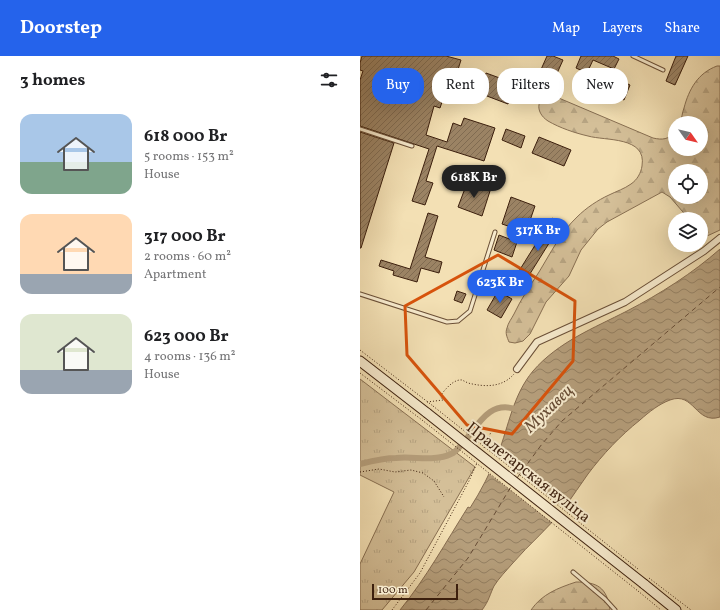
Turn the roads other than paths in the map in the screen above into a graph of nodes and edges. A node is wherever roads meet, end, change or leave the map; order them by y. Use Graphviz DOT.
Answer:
graph roads {
  1 [pos="633,56"];
  2 [pos="663,70"];
  3 [pos="360,129"];
  4 [pos="412,146"];
  5 [pos="495,232"];
  6 [pos="720,238"];
  7 [pos="360,294"];
  8 [pos="360,361"];
  9 [pos="517,370"];
  10 [pos="573,572"];
  11 [pos="616,610"];
  12 [pos="676,610"];
  1 -- 2 [label="lane"];
  3 -- 4 [label="lane"];
  5 -- 7 [label="lane"];
  6 -- 9 [label="street"];
  8 -- 12 [label="main road, Пралетарская вуліца, bridge"];
  10 -- 11 [label="lane"];
}
